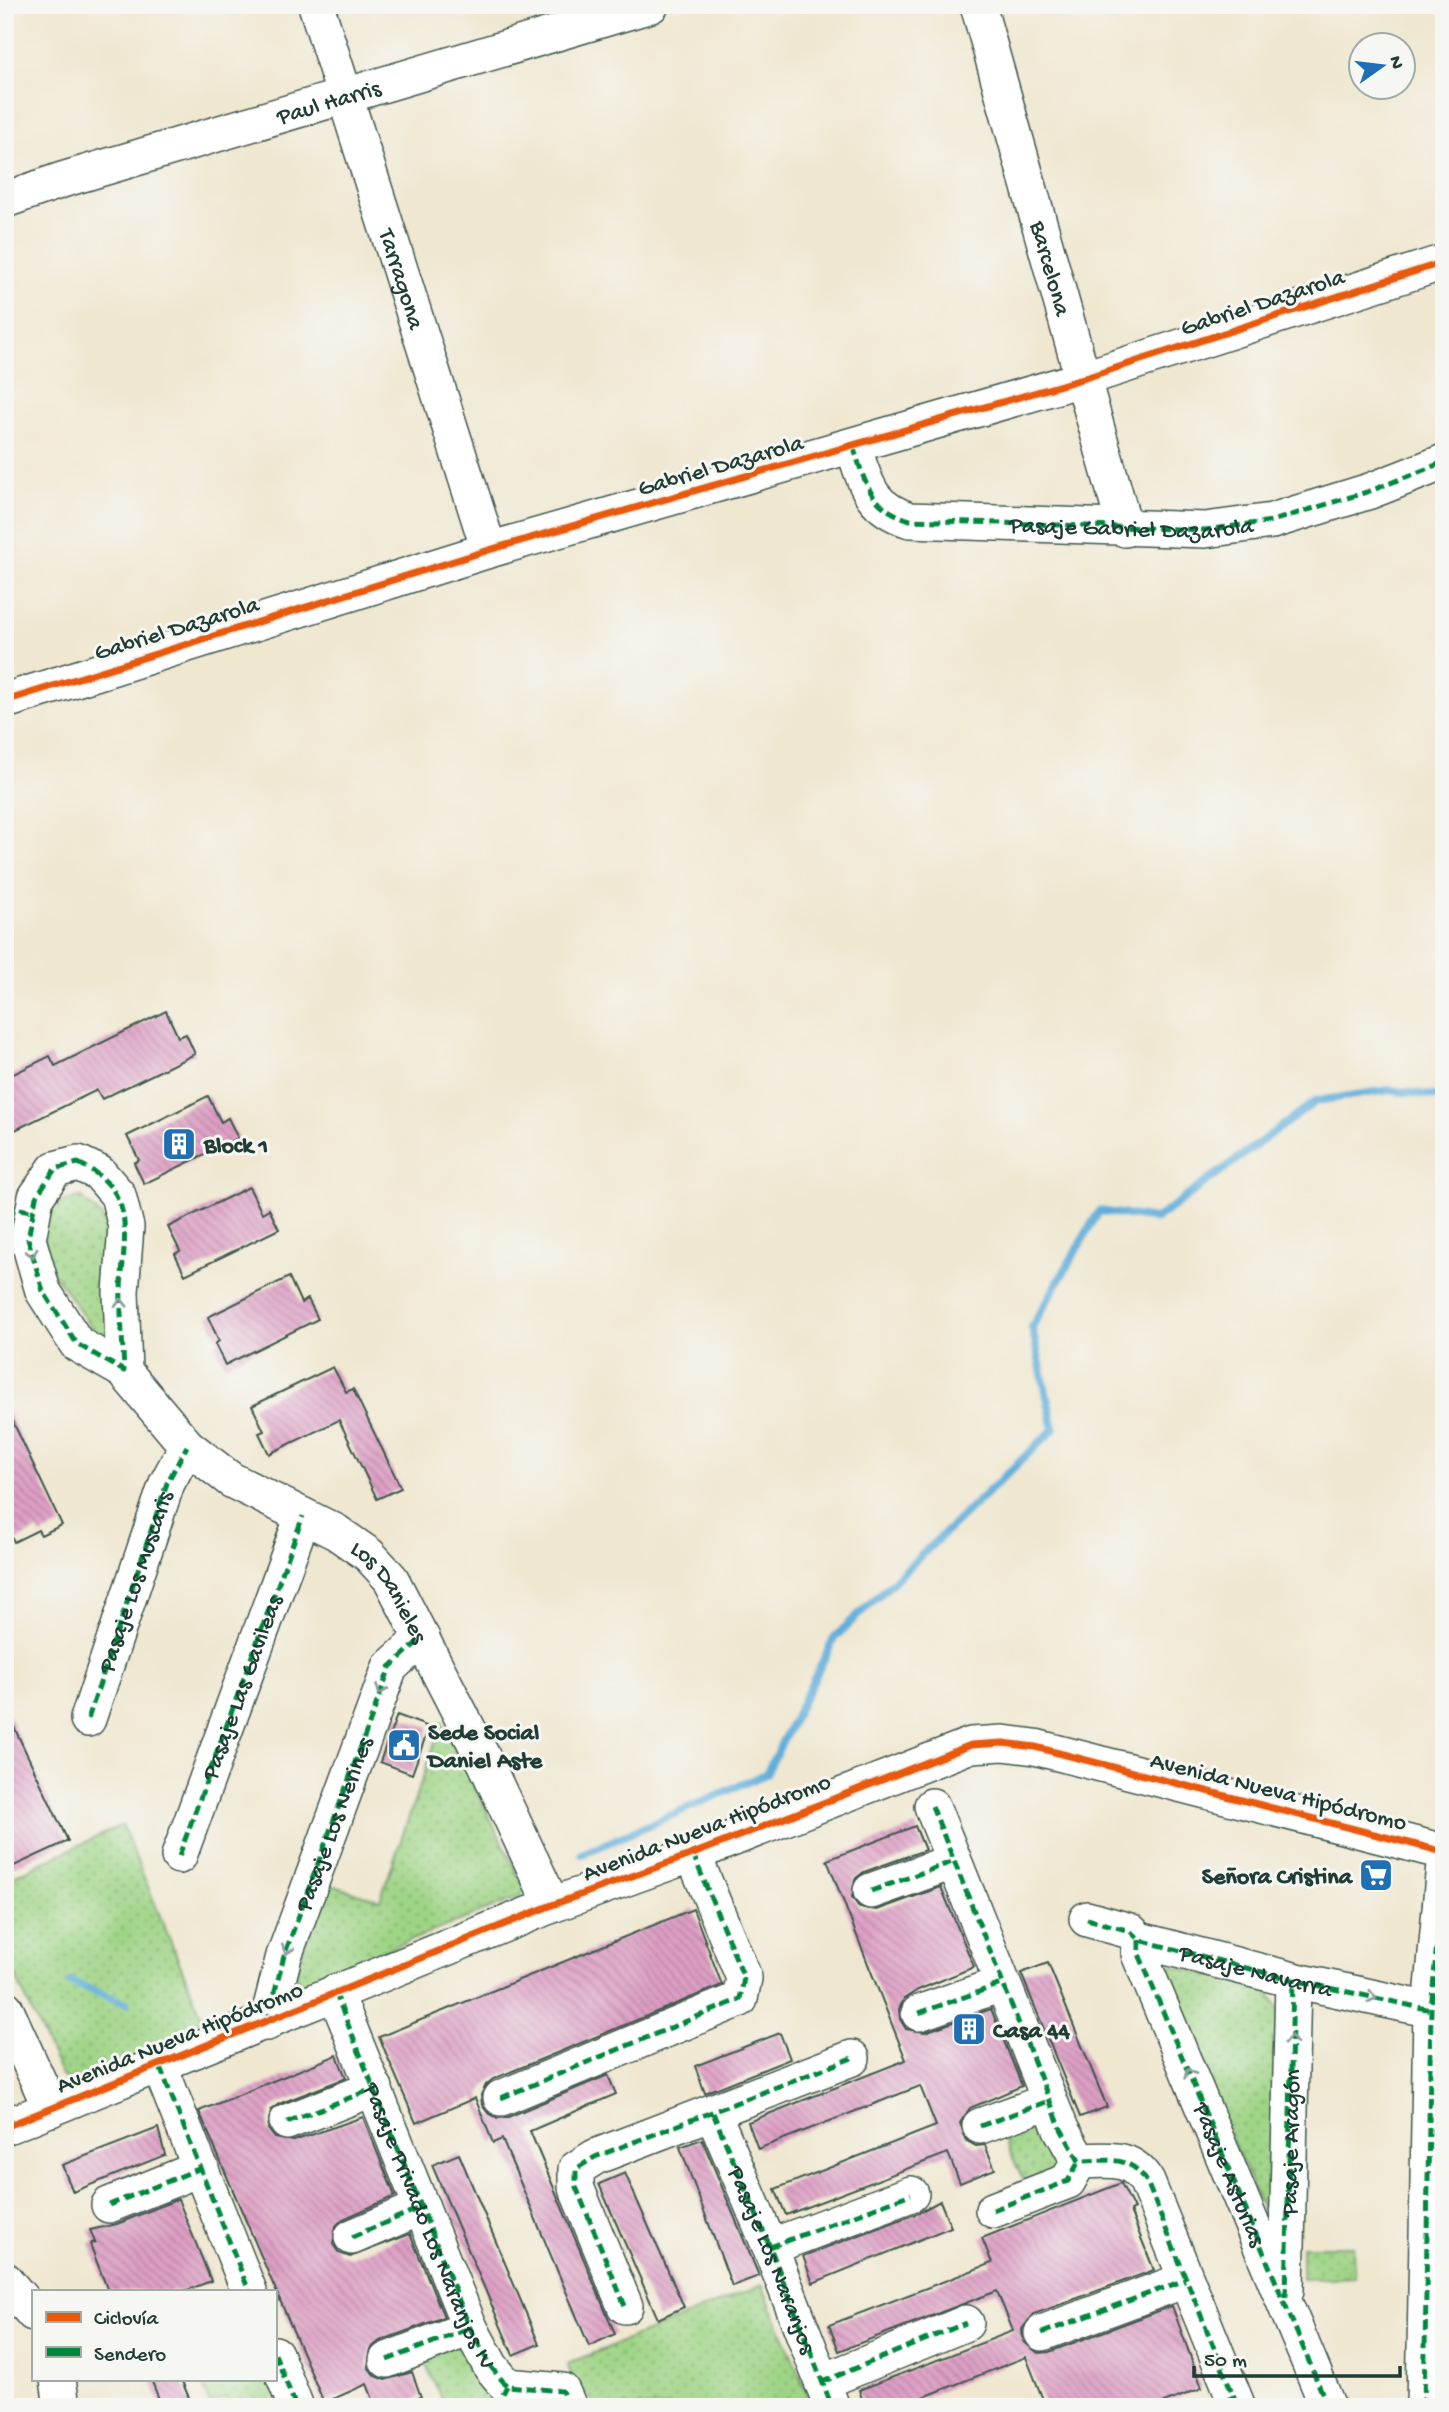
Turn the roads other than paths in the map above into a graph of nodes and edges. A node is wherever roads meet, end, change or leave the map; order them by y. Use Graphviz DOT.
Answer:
graph roads {
  1 [pos="317,5"];
  2 [pos="651,5"];
  3 [pos="978,5"];
  4 [pos="346,94"];
  5 [pos="5,200"];
  6 [pos="1444,262"];
  7 [pos="1082,379"];
  8 [pos="853,446"];
  9 [pos="1444,462"];
  10 [pos="1125,529"];
  11 [pos="488,550"];
  12 [pos="5,701"];
  13 [pos="20,1209"];
  14 [pos="124,1371"];
  15 [pos="187,1446"];
  16 [pos="303,1516"];
  17 [pos="422,1638"];
  18 [pos="88,1719"];
  19 [pos="932,1806"];
  20 [pos="1444,1852"];
  21 [pos="693,1854"];
  22 [pos="179,1856"];
  23 [pos="952,1862"];
  24 [pos="1444,1864"];
  25 [pos="871,1891"];
  26 [pos="552,1905"];
  27 [pos="1087,1919"];
  28 [pos="1139,1940"];
  29 [pos="1293,1980"];
  30 [pos="1001,1984"];
  31 [pos="335,1992"];
  32 [pos="5,2008"];
  33 [pos="1431,2010"];
  34 [pos="919,2013"];
  35 [pos="267,2023"];
  36 [pos="852,2058"];
  37 [pos="160,2067"];
  38 [pos="375,2088"];
  39 [pos="501,2098"];
  40 [pos="1049,2101"];
  41 [pos="51,2109"];
  42 [pos="713,2113"];
  43 [pos="287,2122"];
  44 [pos="980,2126"];
  45 [pos="5,2127"];
  46 [pos="1079,2161"];
  47 [pos="201,2168"];
  48 [pos="911,2194"];
  49 [pos="109,2205"];
  50 [pos="422,2207"];
  51 [pos="993,2210"];
  52 [pos="352,2237"];
  53 [pos="770,2247"];
  54 [pos="5,2280"];
  55 [pos="1185,2280"];
  56 [pos="247,2290"];
  57 [pos="1286,2304"];
  58 [pos="625,2306"];
  59 [pos="32,2312"];
  60 [pos="966,2323"];
  61 [pos="470,2328"];
  62 [pos="1041,2333"];
  63 [pos="276,2357"];
  64 [pos="387,2360"];
  65 [pos="58,2380"];
  66 [pos="827,2395"];
  67 [pos="501,2396"];
  68 [pos="1227,2404"];
  69 [pos="62,2407"];
  70 [pos="296,2407"];
  71 [pos="569,2407"];
  72 [pos="1328,2407"];
  73 [pos="1424,2407"];
  1 -- 4 [label="street, Tarragona"];
  2 -- 4 [label="street, Paul Harris"];
  3 -- 7 [label="street, Barcelona"];
  4 -- 5 [label="street, Paul Harris"];
  4 -- 11 [label="street, Tarragona"];
  6 -- 7 [label="street, Gabriel Dazarola"];
  7 -- 8 [label="street, Gabriel Dazarola"];
  7 -- 10 [label="street, Barcelona"];
  8 -- 10 [label="street, Pasaje Gabriel Dazarola"];
  8 -- 11 [label="street, Gabriel Dazarola"];
  9 -- 10 [label="street, Pasaje Gabriel Dazarola"];
  11 -- 12 [label="street, Gabriel Dazarola"];
  13 -- 14 [label="street, one-way"];
  14 -- 13 [label="street, one-way"];
  14 -- 15 [label="street, Los Danieles"];
  15 -- 16 [label="street, Los Danieles"];
  15 -- 18 [label="street, Pasaje Los Muscaris"];
  16 -- 17 [label="street, Los Danieles"];
  16 -- 22 [label="street, Pasaje Las Gavileas"];
  17 -- 26 [label="street, Los Danieles"];
  17 -- 35 [label="street, Pasaje Los Nerines, one-way"];
  19 -- 23 [label="street"];
  20 -- 21 [label="street, Avenida Nueva Hipódromo"];
  21 -- 26 [label="street, Avenida Nueva Hipódromo"];
  21 -- 39 [label="street"];
  23 -- 25 [label="street"];
  23 -- 30 [label="street"];
  24 -- 33 [label="street"];
  26 -- 31 [label="street, Avenida Nueva Hipódromo"];
  27 -- 28 [label="street, Pasaje Navarra"];
  28 -- 29 [label="street, Pasaje Navarra"];
  57 -- 28 [label="street, Pasaje Asturias, one-way"];
  29 -- 33 [label="street, Pasaje Navarra, one-way"];
  57 -- 29 [label="street, Pasaje Aragón, one-way"];
  30 -- 34 [label="street"];
  30 -- 40 [label="street"];
  31 -- 35 [label="street, Avenida Nueva Hipódromo"];
  31 -- 38 [label="street, Pasaje Privado Los Naranjos IV"];
  32 -- 41 [label="street"];
  33 -- 73 [label="street"];
  35 -- 37 [label="street, Avenida Nueva Hipódromo"];
  36 -- 42 [label="street"];
  37 -- 41 [label="street, Avenida Nueva Hipódromo"];
  37 -- 47 [label="street"];
  38 -- 43 [label="street"];
  38 -- 50 [label="street, Pasaje Privado Los Naranjos IV"];
  40 -- 44 [label="street"];
  40 -- 46 [label="street"];
  41 -- 45 [label="street, Avenida Nueva Hipódromo"];
  42 -- 53 [label="street, Pasaje Los Naranjos"];
  42 -- 58 [label="street"];
  46 -- 51 [label="street"];
  46 -- 55 [label="street"];
  47 -- 49 [label="street"];
  47 -- 56 [label="street"];
  48 -- 53 [label="street"];
  50 -- 52 [label="street"];
  50 -- 61 [label="street, Pasaje Privado Los Naranjos IV"];
  53 -- 66 [label="street, Pasaje Los Naranjos"];
  54 -- 59 [label="street"];
  55 -- 62 [label="street"];
  55 -- 68 [label="street"];
  57 -- 72 [label="street, Pasaje Asturias"];
  60 -- 66 [label="street"];
  61 -- 64 [label="street"];
  61 -- 67 [label="street, Pasaje Privado Los Naranjos IV"];
  63 -- 70 [label="street"];
  65 -- 69 [label="street"];
  67 -- 71 [label="street, Pasaje Privado Los Naranjos IV"];
}
